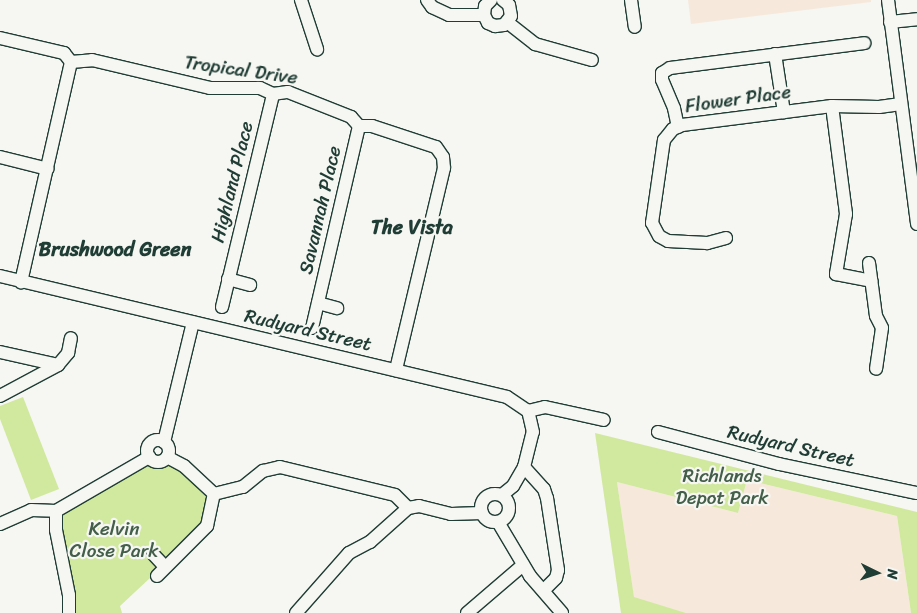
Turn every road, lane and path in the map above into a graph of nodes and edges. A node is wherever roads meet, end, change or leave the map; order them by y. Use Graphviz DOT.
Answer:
graph roads {
  1 [pos="301,0"];
  2 [pos="427,0"];
  3 [pos="491,0"];
  4 [pos="505,0"];
  5 [pos="631,0"];
  6 [pos="888,0"];
  7 [pos="484,16"];
  8 [pos="917,19"];
  9 [pos="507,22"];
  10 [pos="890,22"];
  11 [pos="635,27"];
  12 [pos="0,38"];
  13 [pos="864,43"];
  14 [pos="317,50"];
  15 [pos="775,54"];
  16 [pos="592,60"];
  17 [pos="71,62"];
  18 [pos="273,94"];
  19 [pos="901,104"];
  20 [pos="832,106"];
  21 [pos="784,112"];
  22 [pos="359,126"];
  23 [pos="678,127"];
  24 [pos="0,157"];
  25 [pos="48,169"];
  26 [pos="917,224"];
  27 [pos="726,238"];
  28 [pos="869,263"];
  29 [pos="0,276"];
  30 [pos="228,279"];
  31 [pos="871,281"];
  32 [pos="21,282"];
  33 [pos="250,285"];
  34 [pos="318,303"];
  35 [pos="222,308"];
  36 [pos="338,308"];
  37 [pos="193,322"];
  38 [pos="312,328"];
  39 [pos="71,338"];
  40 [pos="0,352"];
  41 [pos="58,365"];
  42 [pos="876,369"];
  43 [pos="396,370"];
  44 [pos="0,396"];
  45 [pos="528,411"];
  46 [pos="604,420"];
  47 [pos="658,432"];
  48 [pos="164,442"];
  49 [pos="167,457"];
  50 [pos="149,458"];
  51 [pos="524,467"];
  52 [pos="917,493"];
  53 [pos="214,494"];
  54 [pos="502,495"];
  55 [pos="408,508"];
  56 [pos="56,511"];
  57 [pos="482,513"];
  58 [pos="498,522"];
  59 [pos="0,524"];
  60 [pos="153,554"];
  61 [pos="523,565"];
  62 [pos="544,590"];
  63 [pos="69,613"];
  64 [pos="296,613"];
  65 [pos="468,613"];
  66 [pos="562,613"];
  1 -- 14 [label="street"];
  2 -- 7 [label="street"];
  3 -- 7 [label="street"];
  4 -- 9 [label="street"];
  5 -- 11 [label="street"];
  6 -- 10 [label="street"];
  7 -- 9 [label="street"];
  8 -- 10 [label="street"];
  9 -- 16 [label="street"];
  10 -- 19 [label="street"];
  12 -- 17 [label="street"];
  13 -- 15 [label="street"];
  15 -- 21 [label="street"];
  15 -- 23 [label="street"];
  17 -- 18 [label="street, Tropical Drive"];
  17 -- 25 [label="street"];
  18 -- 22 [label="street, Tropical Drive"];
  18 -- 30 [label="street, Highland Place"];
  19 -- 20 [label="street, Flower Place"];
  19 -- 26 [label="street"];
  20 -- 21 [label="street, Flower Place"];
  20 -- 31 [label="street"];
  21 -- 23 [label="street, Flower Place"];
  22 -- 34 [label="street, Savannah Place"];
  22 -- 43 [label="street, Tropical Drive"];
  23 -- 27 [label="street, Flower Place"];
  24 -- 25 [label="street"];
  25 -- 32 [label="street"];
  28 -- 31 [label="street"];
  29 -- 32 [label="street, Rudyard Street"];
  30 -- 33 [label="street"];
  30 -- 35 [label="street, Highland Place"];
  31 -- 42 [label="street"];
  32 -- 37 [label="street, Rudyard Street"];
  34 -- 36 [label="street, Savannah Place"];
  34 -- 38 [label="street, Savannah Place"];
  37 -- 43 [label="street, Rudyard Street"];
  37 -- 48 [label="street"];
  39 -- 41 [label="street"];
  40 -- 41 [label="street"];
  41 -- 44 [label="street"];
  43 -- 45 [label="street, Rudyard Street"];
  45 -- 46 [label="street"];
  45 -- 51 [label="street"];
  47 -- 52 [label="street, Rudyard Street"];
  48 -- 49 [label="street"];
  48 -- 50 [label="street"];
  49 -- 50 [label="street"];
  49 -- 53 [label="street"];
  50 -- 56 [label="street"];
  51 -- 54 [label="street"];
  51 -- 62 [label="street"];
  53 -- 55 [label="street"];
  53 -- 60 [label="street"];
  54 -- 57 [label="street"];
  54 -- 58 [label="street"];
  55 -- 57 [label="street"];
  55 -- 64 [label="street"];
  56 -- 59 [label="street"];
  56 -- 63 [label="street"];
  57 -- 58 [label="street"];
  58 -- 61 [label="street"];
  61 -- 62 [label="street"];
  61 -- 65 [label="street"];
  62 -- 66 [label="street"];
}
